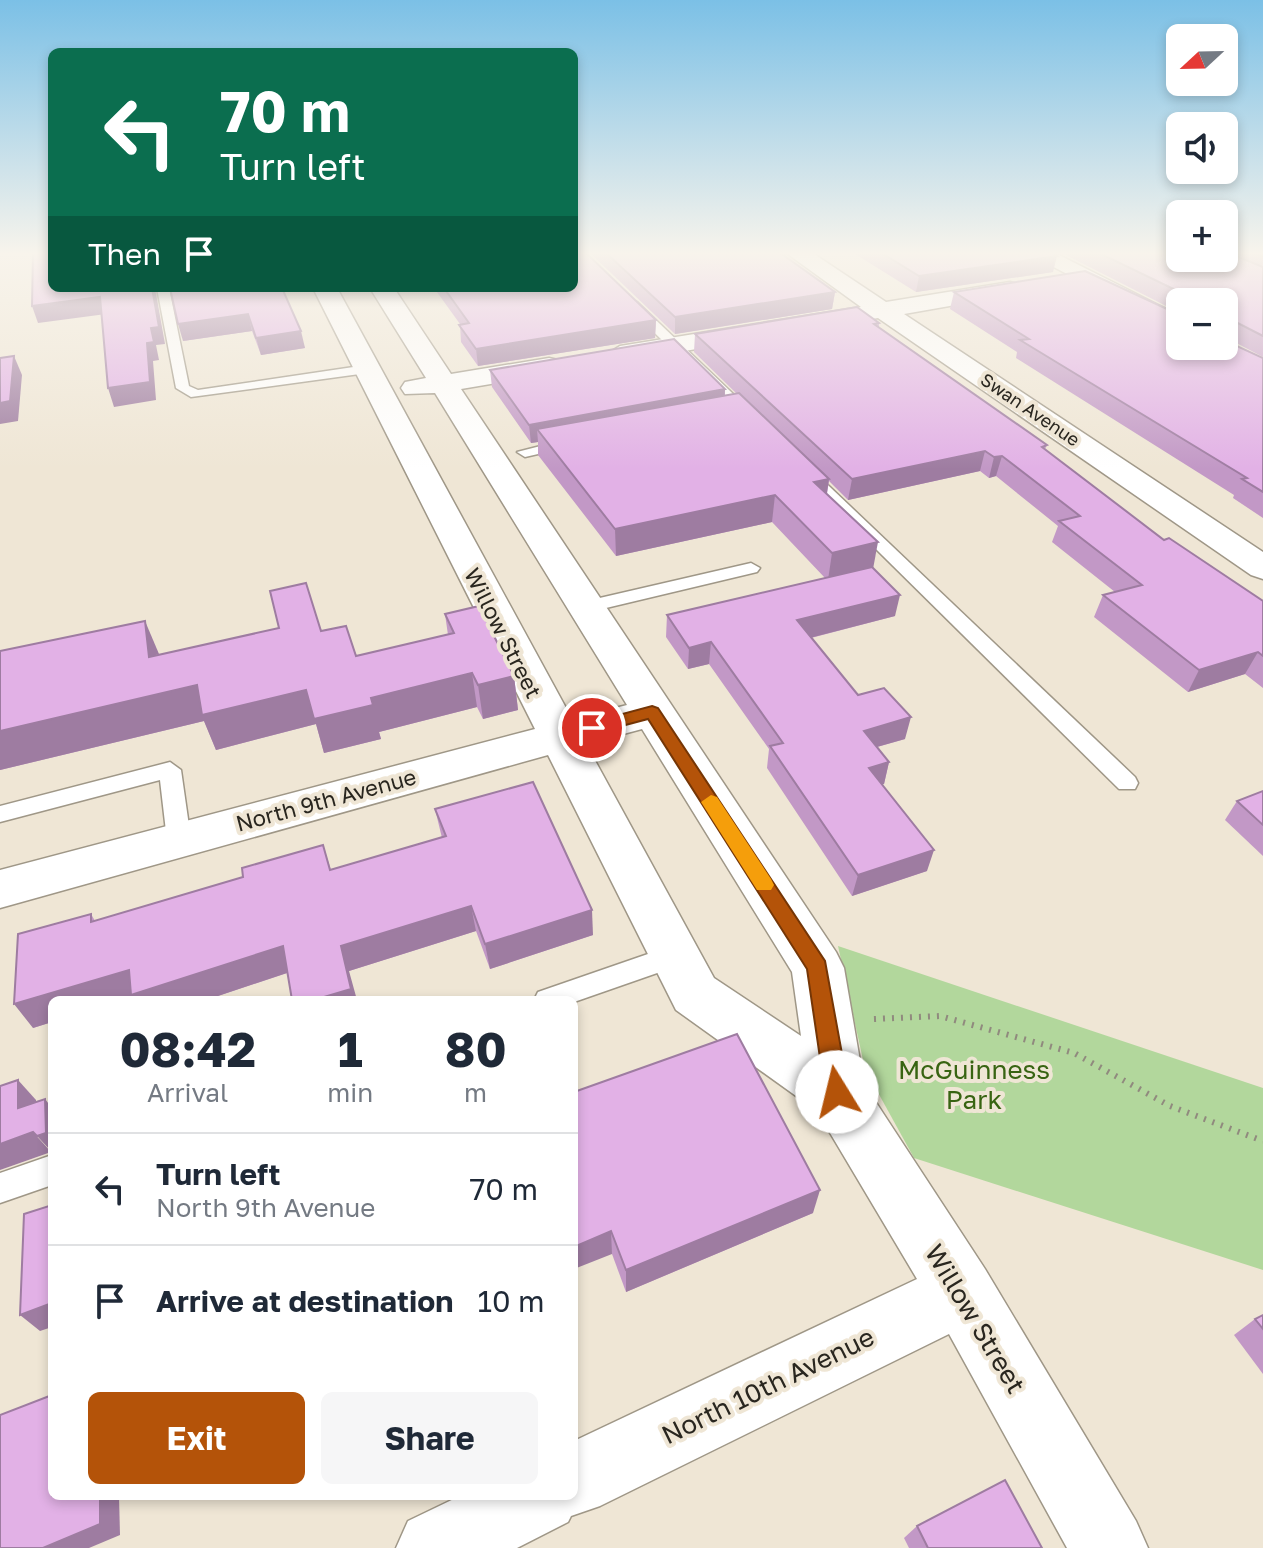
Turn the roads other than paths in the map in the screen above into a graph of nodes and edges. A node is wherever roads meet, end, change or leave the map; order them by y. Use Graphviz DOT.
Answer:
graph roads {
  1 [pos="170,324"];
  2 [pos="344,324"];
  3 [pos="404,324"];
  4 [pos="653,324"];
  5 [pos="798,324"];
  6 [pos="903,324"];
  7 [pos="675,345"];
  8 [pos="373,382"];
  9 [pos="441,384"];
  10 [pos="765,432"];
  11 [pos="587,440"];
  12 [pos="525,452"];
  13 [pos="788,454"];
  14 [pos="751,568"];
  15 [pos="1263,568"];
  16 [pos="585,607"];
  17 [pos="652,712"];
  18 [pos="557,737"];
  19 [pos="1127,783"];
  20 [pos="0,814"];
  21 [pos="179,840"];
  22 [pos="0,889"];
  23 [pos="674,956"];
  24 [pos="559,996"];
  25 [pos="837,1092"];
  26 [pos="48,1171"];
  27 [pos="0,1188"];
  28 [pos="962,1292"];
  29 [pos="578,1478"];
  30 [pos="534,1500"];
  31 [pos="435,1548"];
  32 [pos="1109,1548"];
  1 -- 8 [label="lane"];
  2 -- 8 [label="street, Willow Street"];
  3 -- 9 [label="street, Willow Street"];
  4 -- 7 [label="lane"];
  5 -- 7 [label="street"];
  6 -- 15 [label="street, Swan Avenue"];
  7 -- 9 [label="street"];
  7 -- 10 [label="lane"];
  8 -- 9 [label="street"];
  8 -- 18 [label="street, Willow Street"];
  9 -- 16 [label="street, Willow Street"];
  11 -- 12 [label="lane"];
  13 -- 19 [label="lane"];
  14 -- 16 [label="lane"];
  16 -- 17 [label="street, Willow Street"];
  17 -- 18 [label="street, North 9th Avenue"];
  17 -- 25 [label="street, Willow Street"];
  18 -- 21 [label="street, North 9th Avenue"];
  18 -- 23 [label="street, Willow Street"];
  20 -- 21 [label="lane"];
  21 -- 22 [label="street, North 9th Avenue"];
  23 -- 24 [label="lane"];
  23 -- 25 [label="street, Willow Street"];
  25 -- 28 [label="street, Willow Street"];
  26 -- 27 [label="lane"];
  28 -- 29 [label="street, North 10th Avenue"];
  28 -- 32 [label="street, Willow Street"];
  30 -- 31 [label="street"];
}
